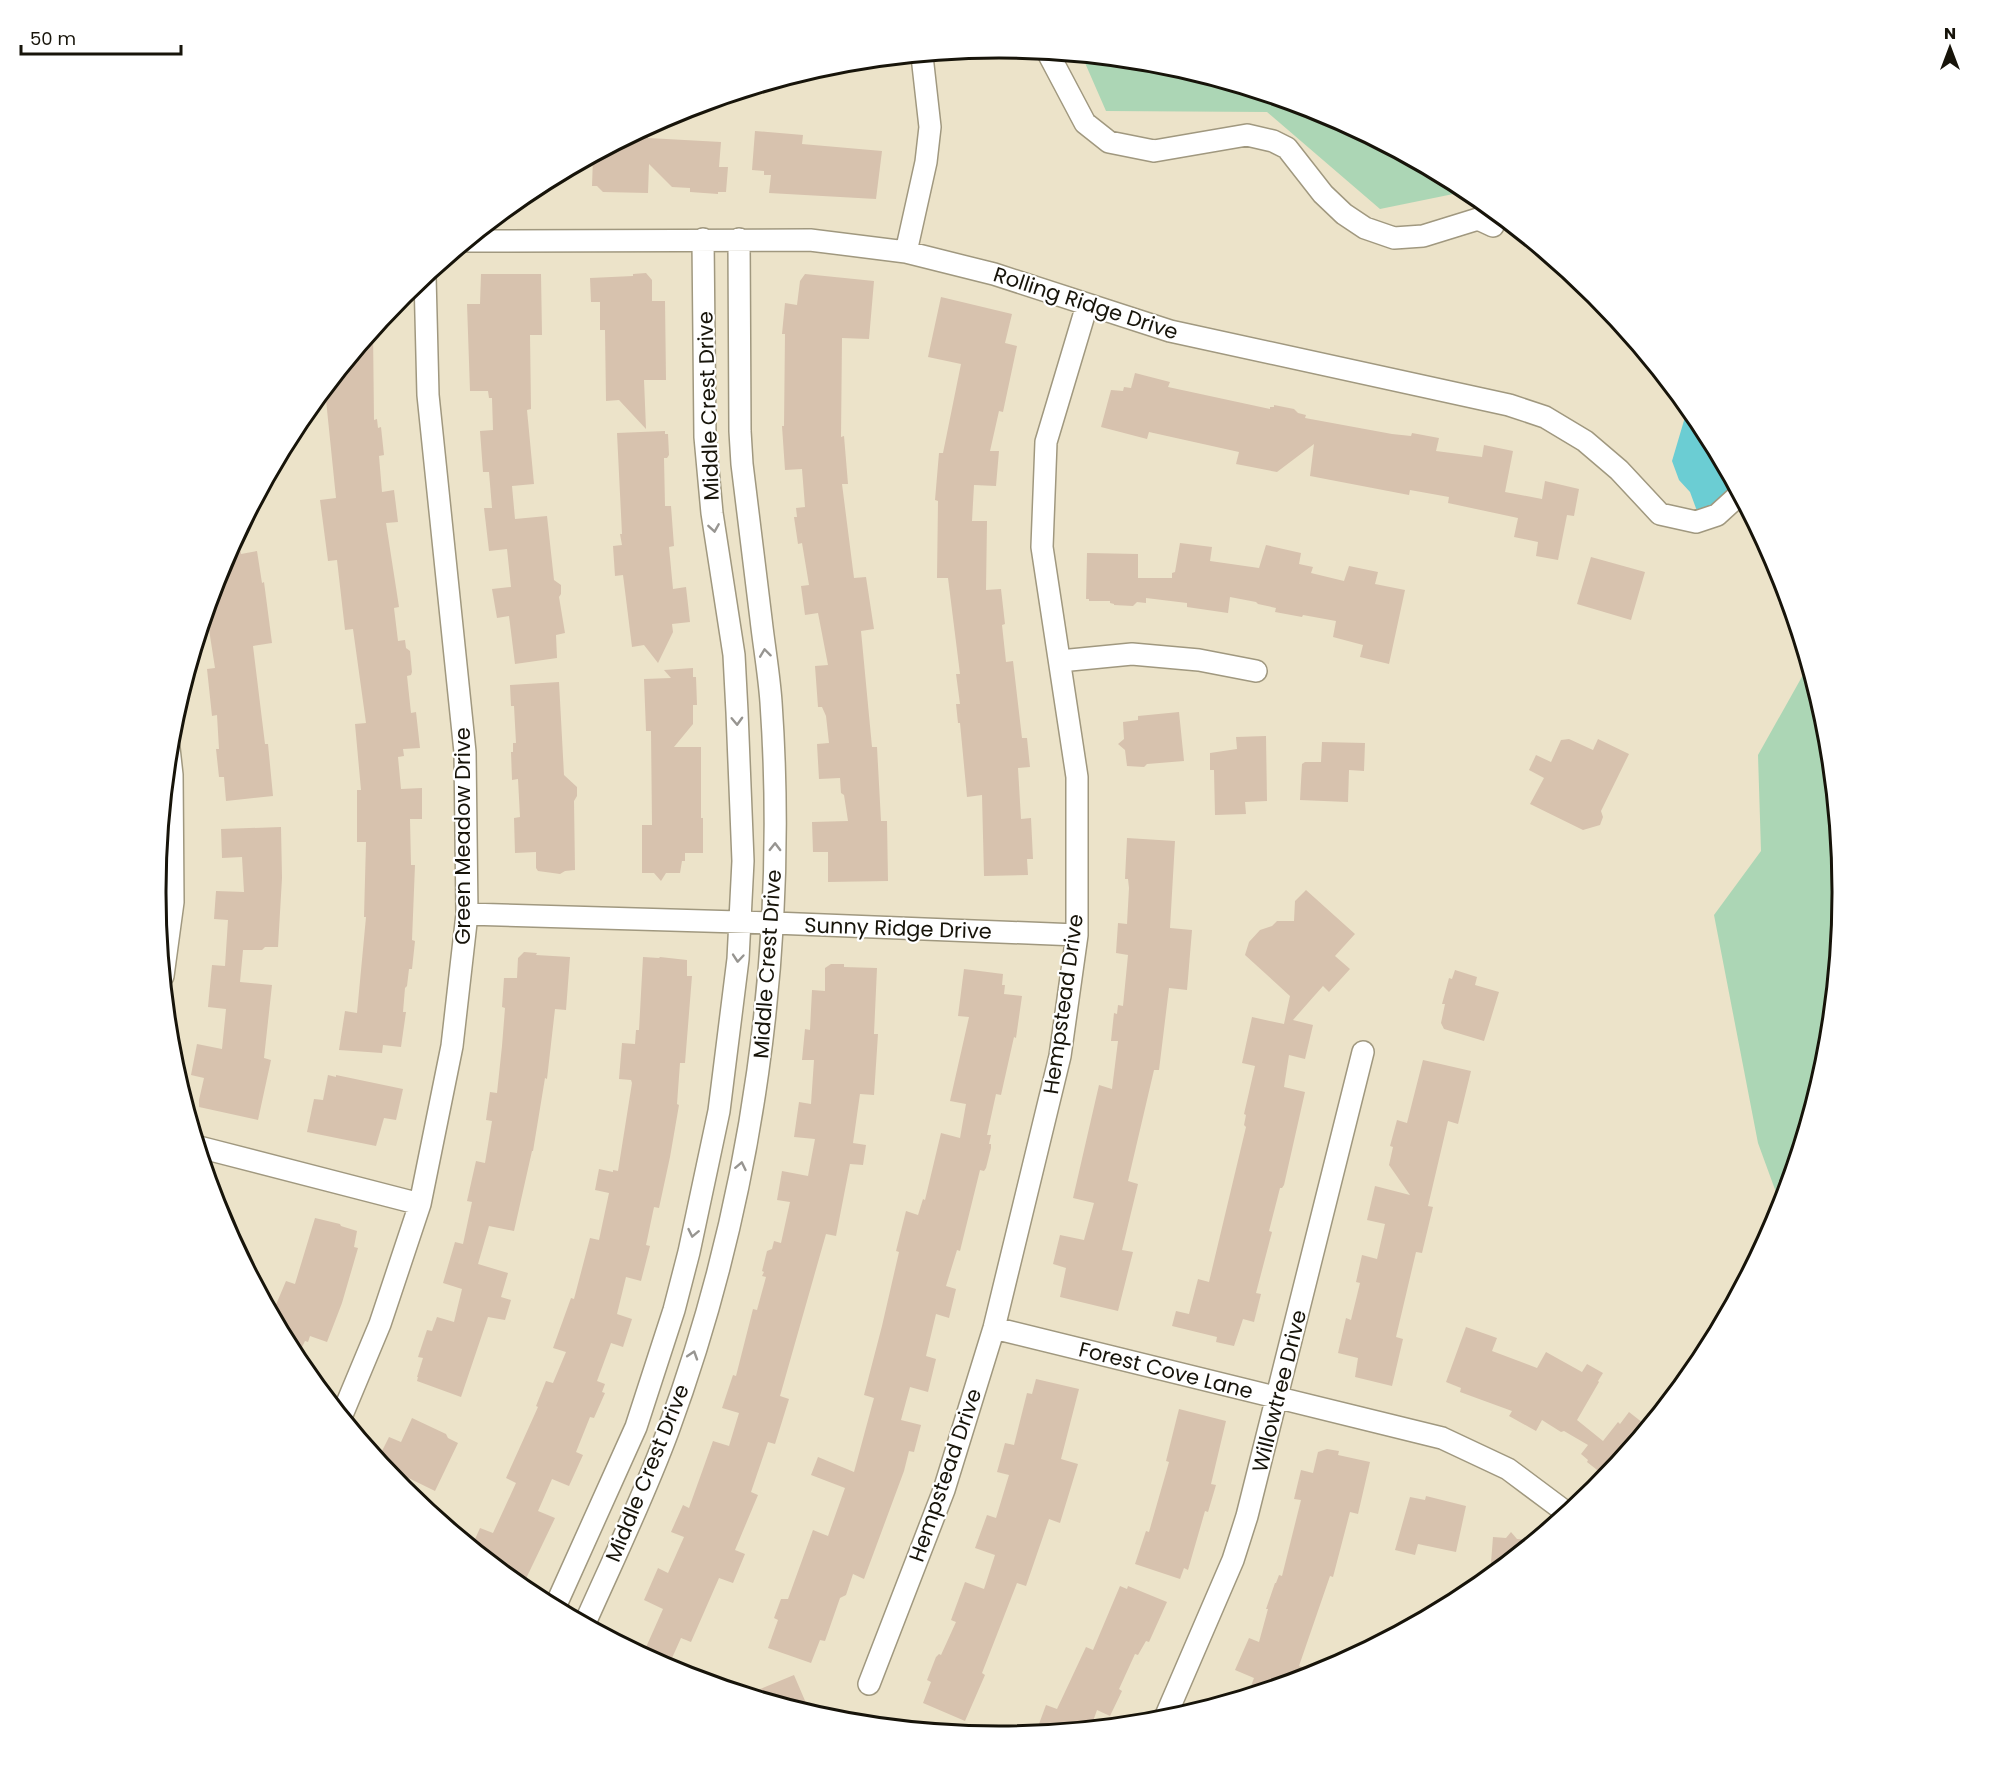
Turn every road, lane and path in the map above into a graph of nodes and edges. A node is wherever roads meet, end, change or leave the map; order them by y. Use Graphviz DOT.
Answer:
graph roads {
  1 [pos="1052,60"];
  2 [pos="923,62"];
  3 [pos="1493,226"];
  4 [pos="703,239"];
  5 [pos="739,239"];
  6 [pos="479,241"];
  7 [pos="906,252"];
  8 [pos="425,288"];
  9 [pos="1086,305"];
  10 [pos="1734,499"];
  11 [pos="754,566"];
  12 [pos="721,572"];
  13 [pos="1060,661"];
  14 [pos="1256,671"];
  15 [pos="170,809"];
  16 [pos="467,914"];
  17 [pos="740,921"];
  18 [pos="774,922"];
  19 [pos="1077,935"];
  20 [pos="167,947"];
  21 [pos="1363,1052"];
  22 [pos="207,1149"];
  23 [pos="420,1204"];
  24 [pos="674,1310"];
  25 [pos="704,1320"];
  26 [pos="994,1328"];
  27 [pos="1277,1398"];
  28 [pos="345,1408"];
  29 [pos="1560,1508"];
  30 [pos="559,1599"];
  31 [pos="588,1617"];
  32 [pos="869,1684"];
  33 [pos="1169,1707"];
  1 -- 3 [label="street"];
  2 -- 7 [label="street"];
  4 -- 5 [label="street, Rolling Ridge Drive"];
  4 -- 6 [label="street, Rolling Ridge Drive"];
  4 -- 12 [label="street, Middle Crest Drive, one-way"];
  5 -- 7 [label="street, Rolling Ridge Drive"];
  5 -- 11 [label="street, Middle Crest Drive"];
  7 -- 9 [label="street, Rolling Ridge Drive"];
  8 -- 16 [label="street, Green Meadow Drive"];
  9 -- 10 [label="street, Rolling Ridge Drive"];
  9 -- 13 [label="street, Hempstead Drive"];
  11 -- 12 [label="street"];
  18 -- 11 [label="street, Middle Crest Drive, one-way"];
  12 -- 17 [label="street, Middle Crest Drive, one-way"];
  13 -- 14 [label="street"];
  13 -- 19 [label="street, Hempstead Drive"];
  15 -- 20 [label="street"];
  16 -- 17 [label="street, Sunny Ridge Drive"];
  16 -- 23 [label="street, Green Meadow Drive"];
  17 -- 18 [label="street, Sunny Ridge Drive"];
  17 -- 24 [label="street, Middle Crest Drive, one-way"];
  18 -- 19 [label="street, Sunny Ridge Drive"];
  25 -- 18 [label="street, Middle Crest Drive, one-way"];
  19 -- 26 [label="street, Hempstead Drive"];
  21 -- 27 [label="street, Willowtree Drive"];
  22 -- 23 [label="street"];
  23 -- 28 [label="street, Green Meadow Drive"];
  24 -- 25 [label="street"];
  24 -- 30 [label="street, Middle Crest Drive"];
  31 -- 25 [label="street, Middle Crest Drive, one-way"];
  26 -- 27 [label="street, Forest Cove Lane"];
  26 -- 32 [label="street, Hempstead Drive"];
  27 -- 29 [label="street, Forest Cove Lane"];
  27 -- 33 [label="street, Willowtree Drive"];
}
